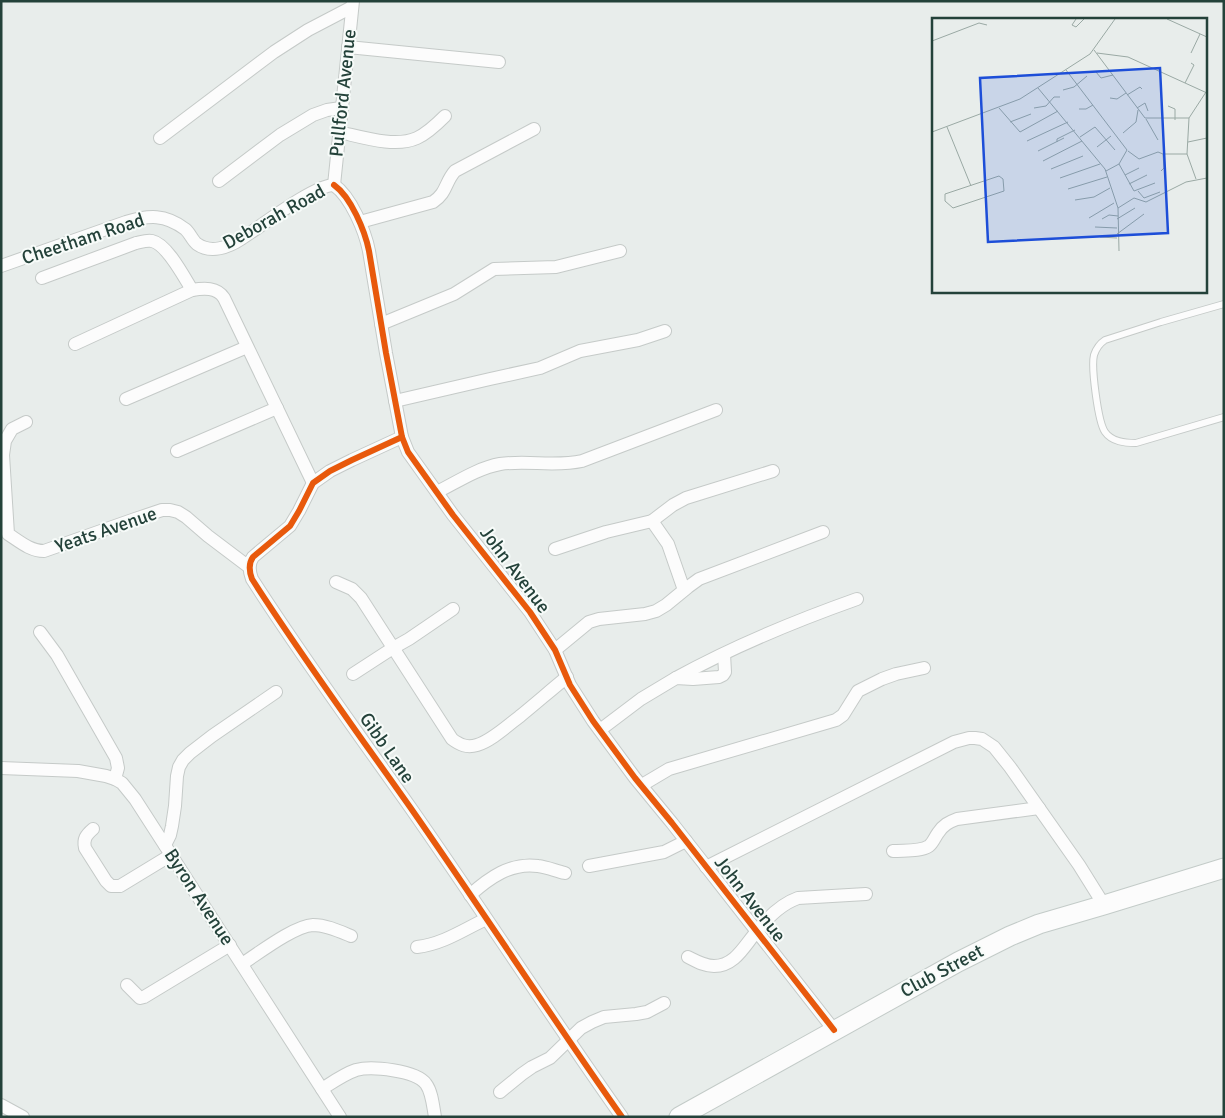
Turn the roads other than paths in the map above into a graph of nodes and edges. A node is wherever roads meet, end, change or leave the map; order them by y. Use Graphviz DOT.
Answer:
graph roads {
  1 [pos="353,4"];
  2 [pos="348,47"];
  3 [pos="499,62"];
  4 [pos="341,108"];
  5 [pos="445,116"];
  6 [pos="534,128"];
  7 [pos="339,132"];
  8 [pos="160,138"];
  9 [pos="218,181"];
  10 [pos="334,185"];
  11 [pos="360,222"];
  12 [pos="214,249"];
  13 [pos="620,252"];
  14 [pos="1,266"];
  15 [pos="42,278"];
  16 [pos="192,290"];
  17 [pos="1224,304"];
  18 [pos="381,324"];
  19 [pos="665,331"];
  20 [pos="76,344"];
  21 [pos="247,347"];
  22 [pos="126,399"];
  23 [pos="395,401"];
  24 [pos="277,408"];
  25 [pos="716,410"];
  26 [pos="1224,417"];
  27 [pos="26,422"];
  28 [pos="402,437"];
  29 [pos="177,451"];
  30 [pos="773,471"];
  31 [pos="313,483"];
  32 [pos="437,492"];
  33 [pos="652,520"];
  34 [pos="823,532"];
  35 [pos="5,534"];
  36 [pos="555,549"];
  37 [pos="249,567"];
  38 [pos="336,582"];
  39 [pos="684,590"];
  40 [pos="857,599"];
  41 [pos="453,609"];
  42 [pos="40,632"];
  43 [pos="393,648"];
  44 [pos="555,650"];
  45 [pos="724,654"];
  46 [pos="924,668"];
  47 [pos="353,674"];
  48 [pos="567,677"];
  49 [pos="676,678"];
  50 [pos="276,692"];
  51 [pos="600,730"];
  52 [pos="1,768"];
  53 [pos="115,778"];
  54 [pos="642,785"];
  55 [pos="1039,808"];
  56 [pos="92,829"];
  57 [pos="686,842"];
  58 [pos="168,850"];
  59 [pos="893,851"];
  60 [pos="589,866"];
  61 [pos="706,867"];
  62 [pos="1224,868"];
  63 [pos="565,873"];
  64 [pos="866,894"];
  65 [pos="470,895"];
  66 [pos="1104,905"];
  67 [pos="486,919"];
  68 [pos="756,931"];
  69 [pos="350,936"];
  70 [pos="230,945"];
  71 [pos="417,946"];
  72 [pos="688,957"];
  73 [pos="242,964"];
  74 [pos="127,985"];
  75 [pos="664,1003"];
  76 [pos="834,1030"];
  77 [pos="568,1040"];
  78 [pos="322,1088"];
  79 [pos="500,1092"];
  80 [pos="1,1105"];
  81 [pos="24,1117"];
  82 [pos="340,1117"];
  83 [pos="435,1117"];
  84 [pos="622,1117"];
  85 [pos="680,1117"];
  1 -- 2 [label="street, Pullford Avenue"];
  1 -- 8 [label="street"];
  2 -- 3 [label="street"];
  2 -- 4 [label="street, Pullford Avenue"];
  4 -- 7 [label="street, Pullford Avenue"];
  4 -- 9 [label="street"];
  5 -- 7 [label="street"];
  6 -- 11 [label="street"];
  7 -- 10 [label="street, Pullford Avenue"];
  10 -- 11 [label="street, John Avenue"];
  10 -- 12 [label="street, Deborah Road"];
  11 -- 18 [label="street, John Avenue"];
  12 -- 14 [label="street, Cheetham Road"];
  13 -- 18 [label="street"];
  15 -- 16 [label="street"];
  16 -- 20 [label="street"];
  16 -- 21 [label="street"];
  17 -- 26 [label="lane"];
  18 -- 23 [label="street, John Avenue"];
  19 -- 23 [label="street"];
  21 -- 22 [label="street"];
  21 -- 24 [label="street"];
  23 -- 28 [label="street, John Avenue"];
  24 -- 29 [label="street"];
  24 -- 31 [label="street"];
  25 -- 32 [label="street"];
  27 -- 35 [label="street, Yeats Avenue"];
  28 -- 31 [label="street"];
  28 -- 32 [label="street, John Avenue"];
  30 -- 33 [label="street"];
  31 -- 37 [label="street"];
  32 -- 44 [label="street, John Avenue"];
  33 -- 36 [label="street"];
  33 -- 39 [label="street"];
  34 -- 39 [label="street"];
  35 -- 37 [label="street, Yeats Avenue"];
  37 -- 65 [label="street, Gibb Lane"];
  38 -- 43 [label="street"];
  39 -- 44 [label="street"];
  40 -- 45 [label="street"];
  41 -- 43 [label="street"];
  42 -- 53 [label="street"];
  43 -- 47 [label="street"];
  43 -- 48 [label="street"];
  44 -- 48 [label="street, John Avenue"];
  45 -- 49 [label="street"];
  45 -- 49 [label="street"];
  46 -- 54 [label="street"];
  48 -- 51 [label="street, John Avenue"];
  49 -- 51 [label="street"];
  50 -- 58 [label="street"];
  51 -- 54 [label="street, John Avenue"];
  52 -- 53 [label="street"];
  53 -- 58 [label="street, Byron Avenue"];
  54 -- 57 [label="street, John Avenue"];
  55 -- 59 [label="street"];
  55 -- 61 [label="street"];
  55 -- 66 [label="street"];
  56 -- 58 [label="street"];
  57 -- 60 [label="street"];
  57 -- 61 [label="street, John Avenue"];
  58 -- 70 [label="street, Byron Avenue"];
  61 -- 68 [label="street, John Avenue"];
  62 -- 66 [label="main road, Club Street"];
  63 -- 65 [label="street"];
  64 -- 68 [label="street"];
  65 -- 67 [label="street, Gibb Lane"];
  66 -- 76 [label="main road, Club Street"];
  67 -- 71 [label="street"];
  67 -- 77 [label="street, Gibb Lane"];
  68 -- 72 [label="street"];
  68 -- 76 [label="street, John Avenue"];
  69 -- 73 [label="street"];
  70 -- 73 [label="street, Byron Avenue"];
  70 -- 74 [label="street"];
  73 -- 78 [label="street, Byron Avenue"];
  75 -- 77 [label="street"];
  76 -- 85 [label="main road, Club Street"];
  77 -- 79 [label="street"];
  77 -- 84 [label="street, Gibb Lane"];
  78 -- 82 [label="street, Byron Avenue"];
  78 -- 83 [label="street"];
  80 -- 81 [label="street"];
}
